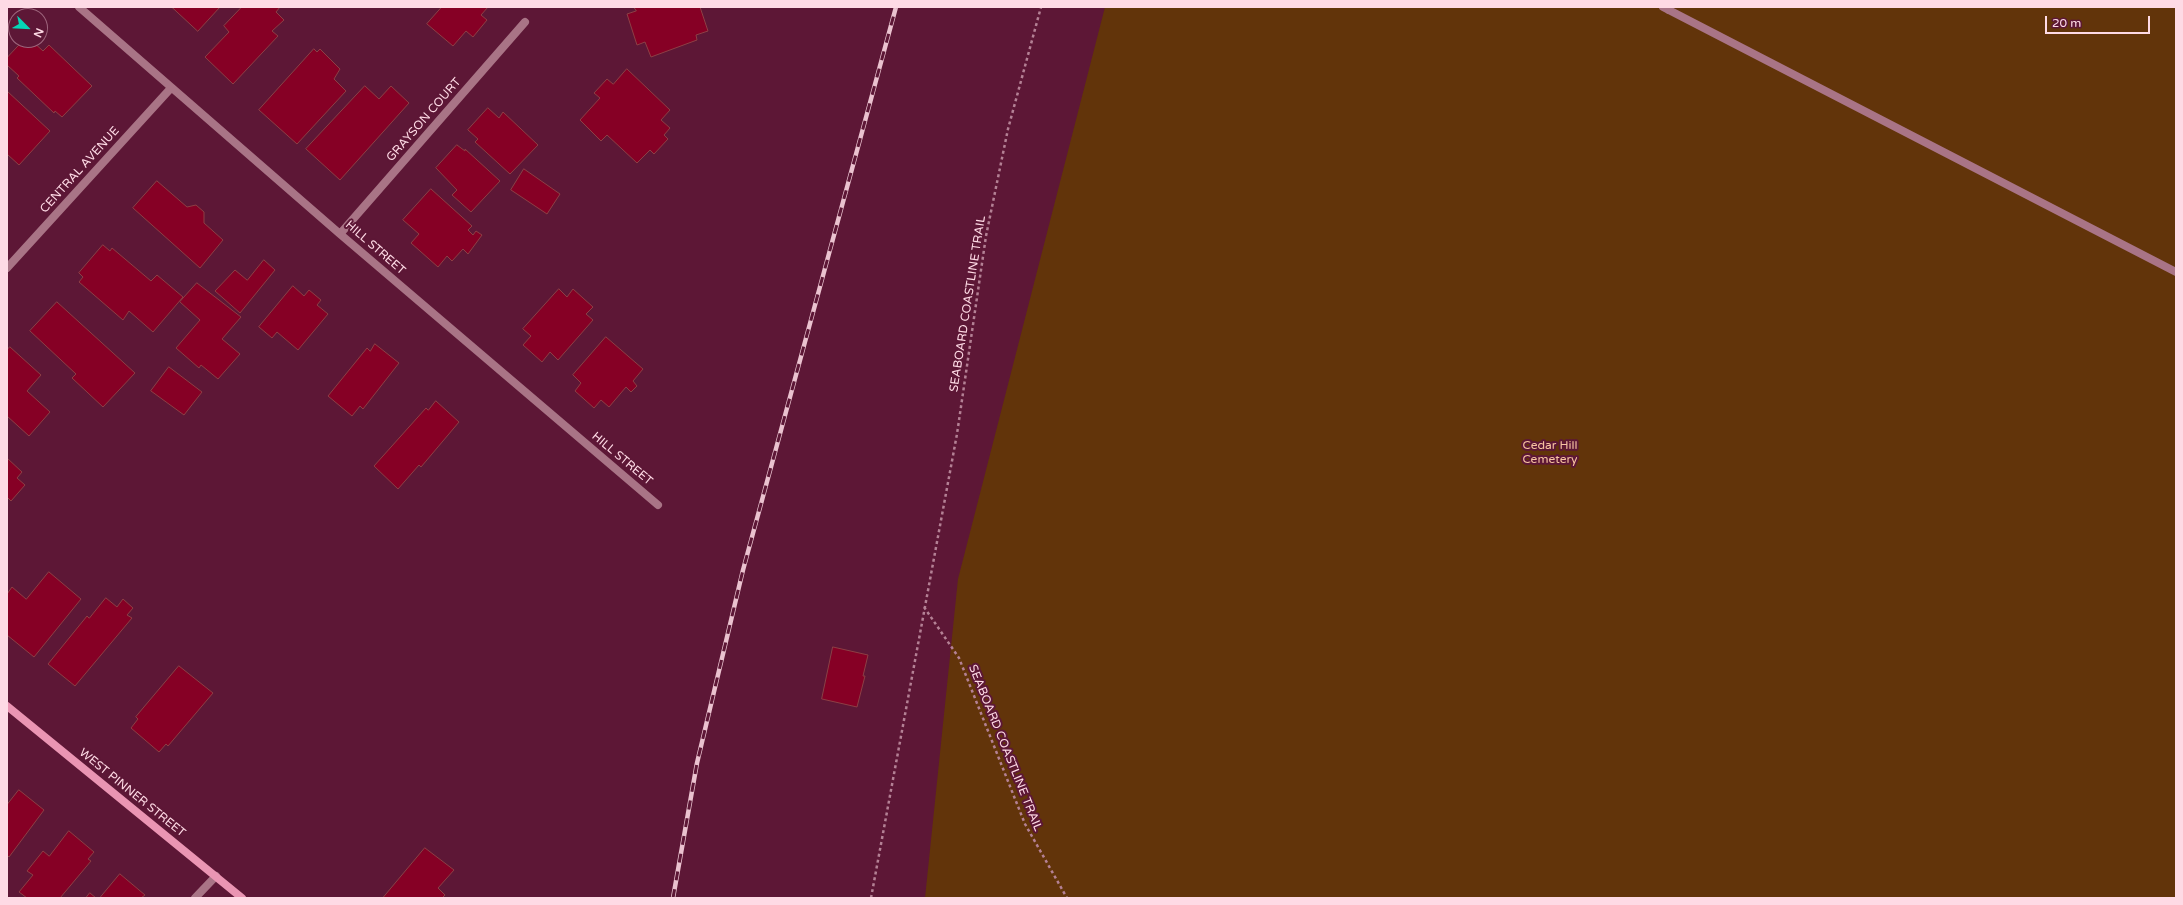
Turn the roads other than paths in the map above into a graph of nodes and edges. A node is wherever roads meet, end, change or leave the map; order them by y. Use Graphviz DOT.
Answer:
graph roads {
  1 [pos="79,7"];
  2 [pos="1667,8"];
  3 [pos="525,22"];
  4 [pos="171,88"];
  5 [pos="340,234"];
  6 [pos="7,268"];
  7 [pos="2176,272"];
  8 [pos="658,505"];
  9 [pos="7,706"];
  10 [pos="216,876"];
  11 [pos="195,898"];
  12 [pos="242,898"];
  1 -- 4 [label="street, HILL STREET"];
  2 -- 7 [label="street"];
  3 -- 5 [label="street, GRAYSON COURT"];
  4 -- 5 [label="street, HILL STREET"];
  4 -- 6 [label="street, CENTRAL AVENUE"];
  5 -- 8 [label="street, HILL STREET"];
  9 -- 10 [label="main road, WEST PINNER STREET"];
  10 -- 11 [label="street"];
  10 -- 12 [label="main road, WEST PINNER STREET"];
}
